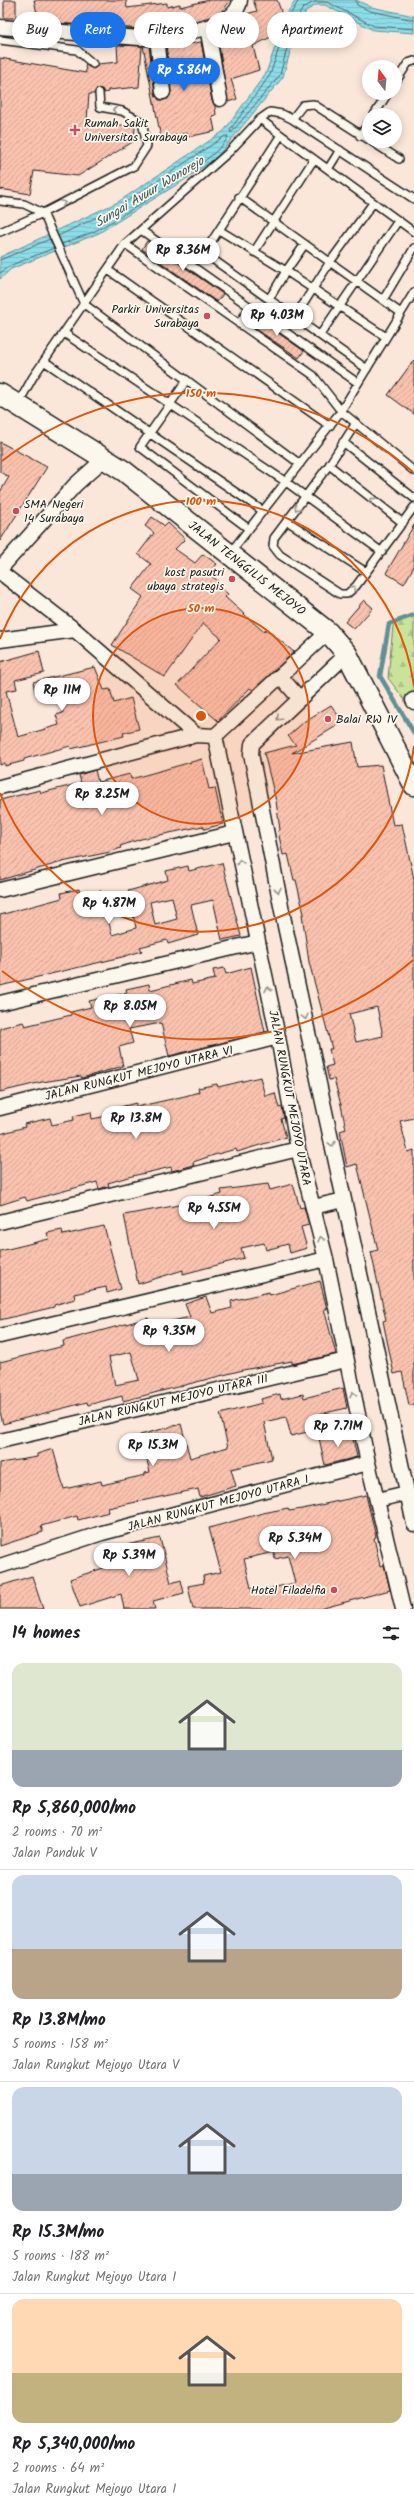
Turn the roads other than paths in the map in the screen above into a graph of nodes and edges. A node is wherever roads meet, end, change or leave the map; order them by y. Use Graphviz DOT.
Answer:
graph roads {
  1 [pos="240,0"];
  2 [pos="234,12"];
  3 [pos="0,27"];
  4 [pos="134,38"];
  5 [pos="0,40"];
  6 [pos="158,48"];
  7 [pos="211,48"];
  8 [pos="414,61"];
  9 [pos="92,64"];
  10 [pos="402,72"];
  11 [pos="163,92"];
  12 [pos="99,93"];
  13 [pos="220,98"];
  14 [pos="260,119"];
  15 [pos="292,119"];
  16 [pos="362,133"];
  17 [pos="281,135"];
  18 [pos="360,136"];
  19 [pos="340,150"];
  20 [pos="314,159"];
  21 [pos="399,159"];
  22 [pos="328,169"];
  23 [pos="239,197"];
  24 [pos="414,199"];
  25 [pos="0,202"];
  26 [pos="373,203"];
  27 [pos="44,213"];
  28 [pos="272,221"];
  29 [pos="398,221"];
  30 [pos="141,230"];
  31 [pos="219,230"];
  32 [pos="0,232"];
  33 [pos="414,232"];
  34 [pos="125,244"];
  35 [pos="305,244"];
  36 [pos="414,248"];
  37 [pos="254,252"];
  38 [pos="330,262"];
  39 [pos="108,270"];
  40 [pos="286,271"];
  41 [pos="356,281"];
  42 [pos="313,289"];
  43 [pos="414,292"];
  44 [pos="269,299"];
  45 [pos="382,300"];
  46 [pos="84,304"];
  47 [pos="339,306"];
  48 [pos="250,307"];
  49 [pos="401,313"];
  50 [pos="294,317"];
  51 [pos="239,324"];
  52 [pos="64,333"];
  53 [pos="320,335"];
  54 [pos="386,337"];
  55 [pos="44,361"];
  56 [pos="367,369"];
  57 [pos="187,380"];
  58 [pos="358,383"];
  59 [pos="0,394"];
  60 [pos="18,404"];
  61 [pos="170,404"];
  62 [pos="341,411"];
  63 [pos="356,423"];
  64 [pos="330,426"];
  65 [pos="150,433"];
  66 [pos="343,442"];
  67 [pos="104,459"];
  68 [pos="300,464"];
  69 [pos="328,465"];
  70 [pos="414,471"];
  71 [pos="286,482"];
  72 [pos="306,496"];
  73 [pos="414,498"];
  74 [pos="414,507"];
  75 [pos="263,512"];
  76 [pos="287,521"];
  77 [pos="403,523"];
  78 [pos="249,529"];
  79 [pos="382,552"];
  80 [pos="229,554"];
  81 [pos="0,570"];
  82 [pos="366,572"];
  83 [pos="75,630"];
  84 [pos="328,632"];
  85 [pos="0,640"];
  86 [pos="347,654"];
  87 [pos="280,676"];
  88 [pos="300,699"];
  89 [pos="196,735"];
  90 [pos="215,736"];
  91 [pos="414,785"];
  92 [pos="0,787"];
  93 [pos="234,833"];
  94 [pos="0,890"];
  95 [pos="258,942"];
  96 [pos="0,1003"];
  97 [pos="278,1037"];
  98 [pos="0,1108"];
  99 [pos="298,1149"];
  100 [pos="344,1200"];
  101 [pos="313,1207"];
  102 [pos="0,1222"];
  103 [pos="326,1258"];
  104 [pos="0,1336"];
  105 [pos="346,1360"];
  106 [pos="0,1441"];
  107 [pos="368,1463"];
  108 [pos="408,1493"];
  109 [pos="377,1500"];
  110 [pos="414,1524"];
  111 [pos="0,1566"];
  112 [pos="403,1609"];
  1 -- 2 [label="street"];
  3 -- 4 [label="street"];
  5 -- 9 [label="lane"];
  6 -- 11 [label="street"];
  7 -- 13 [label="street"];
  8 -- 10 [label="lane"];
  27 -- 12 [label="lane, one-way"];
  14 -- 15 [label="lane"];
  14 -- 17 [label="lane"];
  14 -- 30 [label="lane"];
  15 -- 18 [label="lane"];
  15 -- 19 [label="lane"];
  16 -- 18 [label="lane"];
  17 -- 20 [label="lane"];
  17 -- 23 [label="lane"];
  18 -- 21 [label="lane"];
  19 -- 22 [label="lane"];
  19 -- 24 [label="lane"];
  20 -- 22 [label="lane"];
  20 -- 28 [label="lane"];
  22 -- 26 [label="lane"];
  23 -- 28 [label="lane"];
  23 -- 31 [label="lane"];
  25 -- 27 [label="lane"];
  26 -- 29 [label="lane"];
  26 -- 38 [label="lane"];
  27 -- 32 [label="lane"];
  27 -- 46 [label="lane"];
  28 -- 35 [label="lane"];
  28 -- 37 [label="lane"];
  29 -- 33 [label="lane"];
  29 -- 41 [label="lane"];
  30 -- 34 [label="lane"];
  30 -- 48 [label="lane"];
  31 -- 37 [label="lane"];
  31 -- 44 [label="lane"];
  34 -- 39 [label="lane"];
  34 -- 51 [label="lane"];
  35 -- 38 [label="lane"];
  35 -- 40 [label="lane"];
  36 -- 45 [label="lane"];
  37 -- 40 [label="lane"];
  38 -- 41 [label="lane"];
  38 -- 42 [label="lane"];
  39 -- 46 [label="lane"];
  39 -- 64 [label="lane"];
  40 -- 42 [label="lane"];
  40 -- 44 [label="lane"];
  41 -- 45 [label="lane"];
  41 -- 47 [label="lane"];
  42 -- 47 [label="lane"];
  42 -- 50 [label="lane"];
  43 -- 49 [label="lane"];
  44 -- 50 [label="lane"];
  45 -- 49 [label="lane"];
  46 -- 52 [label="lane"];
  46 -- 57 [label="lane"];
  47 -- 53 [label="lane"];
  47 -- 54 [label="lane"];
  48 -- 51 [label="lane"];
  48 -- 58 [label="lane"];
  49 -- 54 [label="lane"];
  50 -- 53 [label="lane"];
  51 -- 62 [label="lane"];
  52 -- 55 [label="lane"];
  52 -- 61 [label="lane"];
  53 -- 56 [label="lane"];
  54 -- 56 [label="lane"];
  55 -- 60 [label="lane"];
  55 -- 65 [label="lane"];
  56 -- 58 [label="lane"];
  57 -- 61 [label="lane"];
  57 -- 68 [label="lane"];
  58 -- 62 [label="lane"];
  59 -- 60 [label="street, JALAN TENGGILIS MEJOYO"];
  60 -- 67 [label="street, JALAN TENGGILIS MEJOYO"];
  61 -- 65 [label="lane"];
  61 -- 71 [label="lane"];
  62 -- 63 [label="lane"];
  62 -- 64 [label="lane"];
  63 -- 66 [label="lane"];
  63 -- 70 [label="lane"];
  64 -- 68 [label="lane"];
  65 -- 75 [label="lane"];
  65 -- 78 [label="lane"];
  66 -- 69 [label="lane"];
  66 -- 73 [label="lane"];
  67 -- 80 [label="street, JALAN TENGGILIS MEJOYO"];
  67 -- 81 [label="street"];
  68 -- 71 [label="lane"];
  69 -- 72 [label="lane"];
  77 -- 69 [label="lane, one-way"];
  71 -- 72 [label="lane"];
  71 -- 75 [label="lane"];
  72 -- 76 [label="lane, one-way"];
  72 -- 79 [label="lane"];
  74 -- 77 [label="lane"];
  75 -- 78 [label="lane"];
  76 -- 82 [label="lane"];
  76 -- 82 [label="lane, one-way"];
  77 -- 79 [label="lane"];
  78 -- 80 [label="lane"];
  79 -- 82 [label="lane"];
  80 -- 84 [label="street, JALAN TENGGILIS MEJOYO"];
  81 -- 83 [label="street"];
  83 -- 85 [label="street"];
  83 -- 89 [label="street"];
  84 -- 86 [label="street, JALAN TENGGILIS MEJOYO"];
  84 -- 87 [label="street"];
  86 -- 88 [label="street"];
  86 -- 91 [label="street, JALAN TENGGILIS MEJOYO"];
  87 -- 88 [label="street"];
  87 -- 90 [label="street"];
  88 -- 100 [label="street, one-way"];
  89 -- 90 [label="street"];
  89 -- 92 [label="street"];
  90 -- 93 [label="street, JALAN RUNGKUT MEJOYO UTARA"];
  93 -- 94 [label="street"];
  95 -- 93 [label="street, JALAN RUNGKUT MEJOYO UTARA, one-way"];
  95 -- 96 [label="street"];
  97 -- 95 [label="street, JALAN RUNGKUT MEJOYO UTARA, one-way"];
  97 -- 98 [label="street, JALAN RUNGKUT MEJOYO UTARA VI"];
  97 -- 99 [label="street, JALAN RUNGKUT MEJOYO UTARA"];
  99 -- 101 [label="street, JALAN RUNGKUT MEJOYO UTARA"];
  99 -- 102 [label="street"];
  100 -- 101 [label="street"];
  100 -- 108 [label="street"];
  103 -- 101 [label="street, JALAN RUNGKUT MEJOYO UTARA, one-way"];
  103 -- 104 [label="street"];
  103 -- 105 [label="street, JALAN RUNGKUT MEJOYO UTARA"];
  105 -- 106 [label="street, JALAN RUNGKUT MEJOYO UTARA III"];
  107 -- 105 [label="street, JALAN RUNGKUT MEJOYO UTARA, one-way"];
  107 -- 109 [label="street, JALAN RUNGKUT MEJOYO UTARA"];
  107 -- 111 [label="street, JALAN RUNGKUT MEJOYO UTARA I"];
  108 -- 109 [label="street"];
  108 -- 110 [label="street"];
  109 -- 112 [label="street, JALAN RUNGKUT MEJOYO UTARA"];
}
